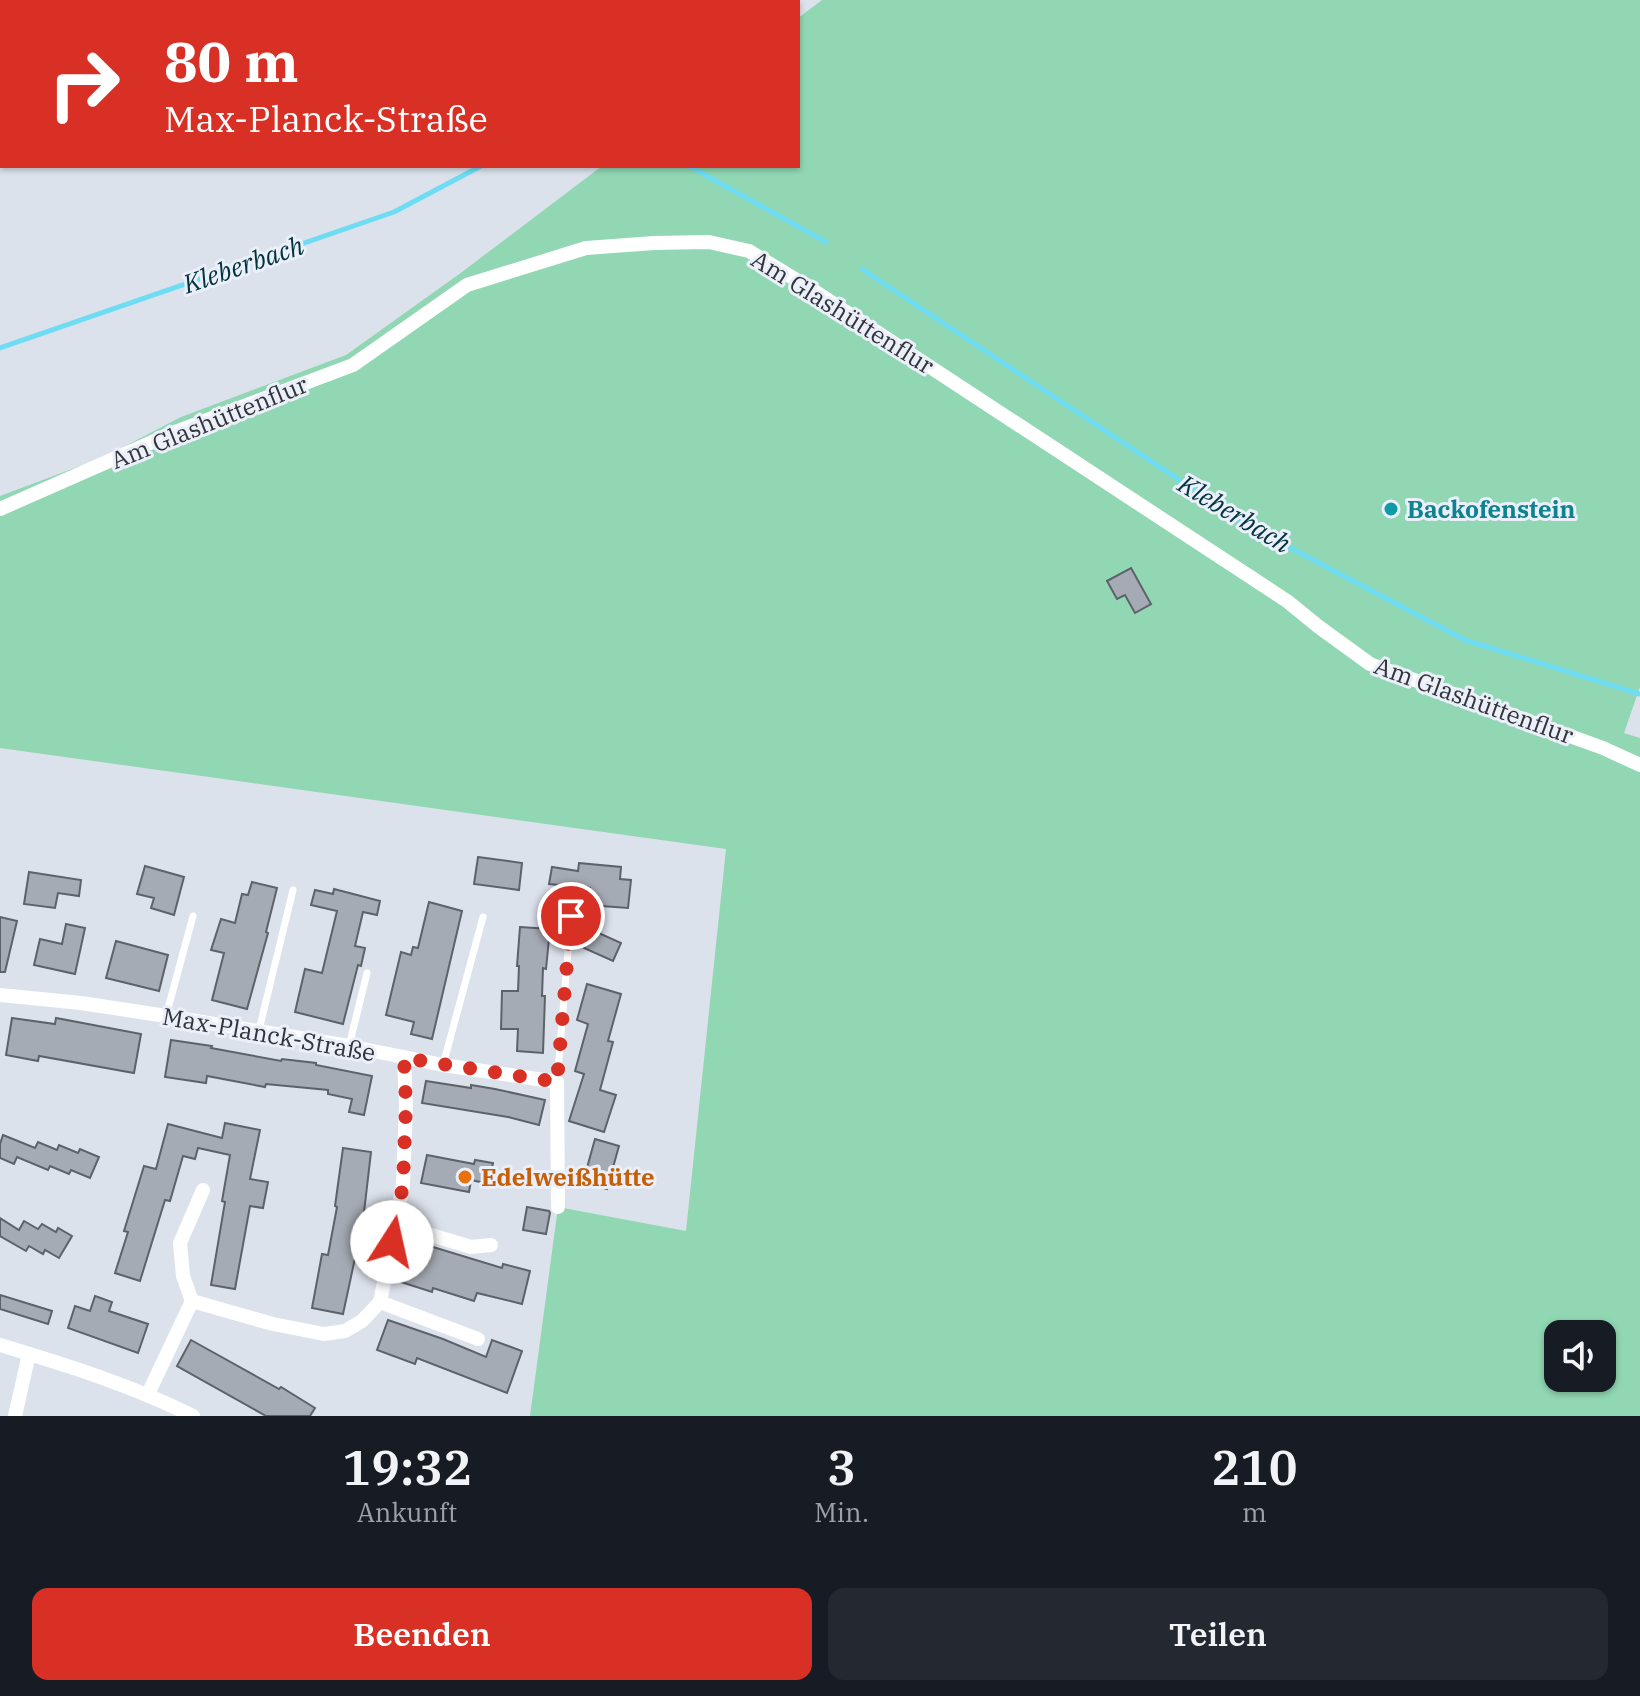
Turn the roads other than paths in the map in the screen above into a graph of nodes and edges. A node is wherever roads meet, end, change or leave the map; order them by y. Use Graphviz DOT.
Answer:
graph roads {
  1 [pos="0,509"];
  2 [pos="1640,765"];
  3 [pos="293,890"];
  4 [pos="193,916"];
  5 [pos="571,916"];
  6 [pos="483,917"];
  7 [pos="367,973"];
  8 [pos="0,995"];
  9 [pos="166,1016"];
  10 [pos="259,1030"];
  11 [pos="349,1046"];
  12 [pos="404,1058"];
  13 [pos="443,1065"];
  14 [pos="557,1082"];
  15 [pos="203,1190"];
  16 [pos="558,1207"];
  17 [pos="395,1224"];
  18 [pos="491,1245"];
  19 [pos="192,1301"];
  20 [pos="380,1302"];
  21 [pos="478,1339"];
  22 [pos="0,1345"];
  23 [pos="29,1354"];
  24 [pos="148,1394"];
  25 [pos="176,1412"];
  26 [pos="15,1416"];
  27 [pos="193,1416"];
  1 -- 2 [label="street, Am Glashüttenflur"];
  3 -- 10 [label="lane"];
  4 -- 9 [label="lane"];
  5 -- 14 [label="lane"];
  6 -- 13 [label="lane"];
  7 -- 11 [label="lane"];
  8 -- 9 [label="street, Max-Planck-Straße"];
  9 -- 10 [label="street, Max-Planck-Straße"];
  10 -- 11 [label="street, Max-Planck-Straße"];
  11 -- 12 [label="street, Max-Planck-Straße"];
  12 -- 13 [label="street, Max-Planck-Straße"];
  12 -- 17 [label="street"];
  13 -- 14 [label="street, Max-Planck-Straße"];
  14 -- 16 [label="street"];
  15 -- 19 [label="street"];
  17 -- 18 [label="street"];
  17 -- 20 [label="street"];
  19 -- 20 [label="street"];
  19 -- 24 [label="street"];
  20 -- 21 [label="street"];
  22 -- 23 [label="street"];
  23 -- 24 [label="street"];
  23 -- 26 [label="street"];
  24 -- 25 [label="street"];
  25 -- 27 [label="street"];
}
